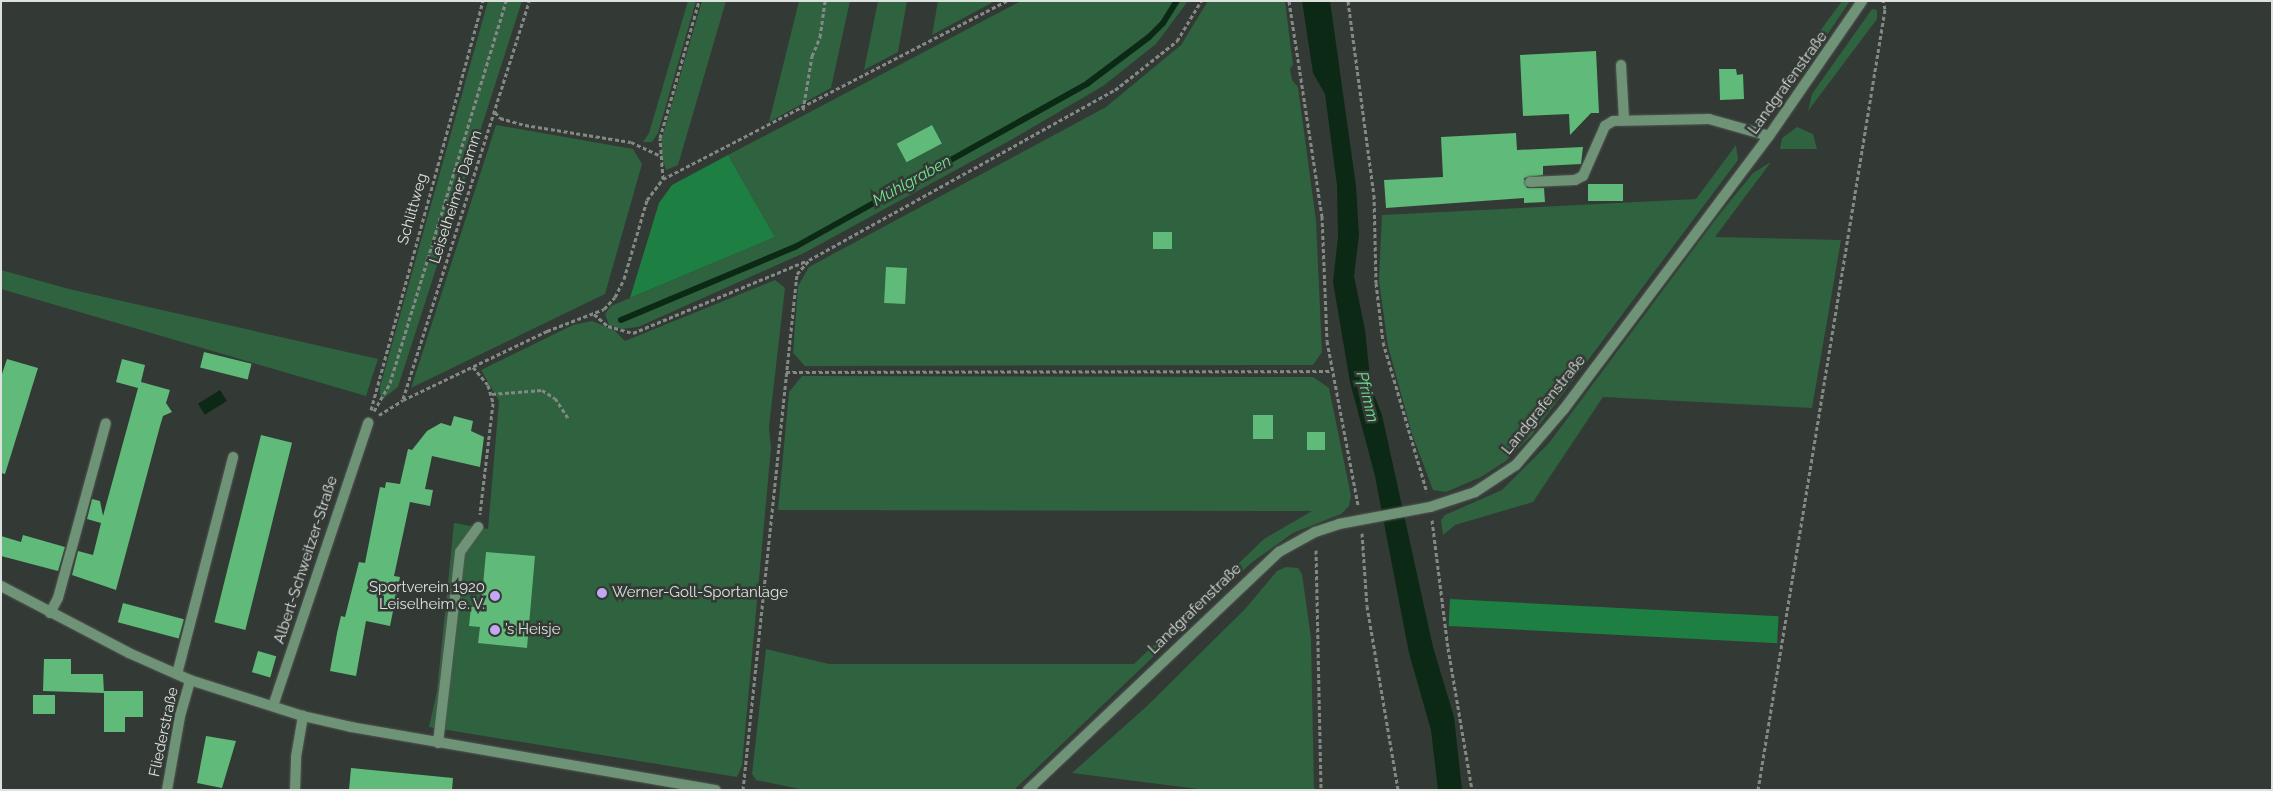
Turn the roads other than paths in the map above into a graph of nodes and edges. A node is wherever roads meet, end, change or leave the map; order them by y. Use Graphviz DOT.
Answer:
graph roads {
  1 [pos="1862,1"];
  2 [pos="1621,64"];
  3 [pos="1624,119"];
  4 [pos="1769,136"];
  5 [pos="1530,182"];
  6 [pos="106,423"];
  7 [pos="368,423"];
  8 [pos="233,457"];
  9 [pos="478,527"];
  10 [pos="1,586"];
  11 [pos="50,613"];
  12 [pos="177,674"];
  13 [pos="190,680"];
  14 [pos="273,706"];
  15 [pos="304,716"];
  16 [pos="438,743"];
  17 [pos="168,790"];
  18 [pos="295,790"];
  19 [pos="716,790"];
  20 [pos="1028,790"];
  1 -- 4 [label="street, Landgrafenstraße"];
  2 -- 3 [label="street"];
  3 -- 4 [label="street"];
  3 -- 5 [label="street"];
  4 -- 20 [label="street, Landgrafenstraße"];
  6 -- 11 [label="street"];
  7 -- 14 [label="street, Albert-Schweitzer-Straße"];
  8 -- 12 [label="street"];
  9 -- 16 [label="street"];
  10 -- 11 [label="street"];
  11 -- 12 [label="street"];
  12 -- 13 [label="street"];
  13 -- 14 [label="street"];
  13 -- 17 [label="street, Fliederstraße"];
  14 -- 15 [label="street"];
  15 -- 16 [label="street"];
  15 -- 18 [label="street"];
  16 -- 19 [label="street"];
}
